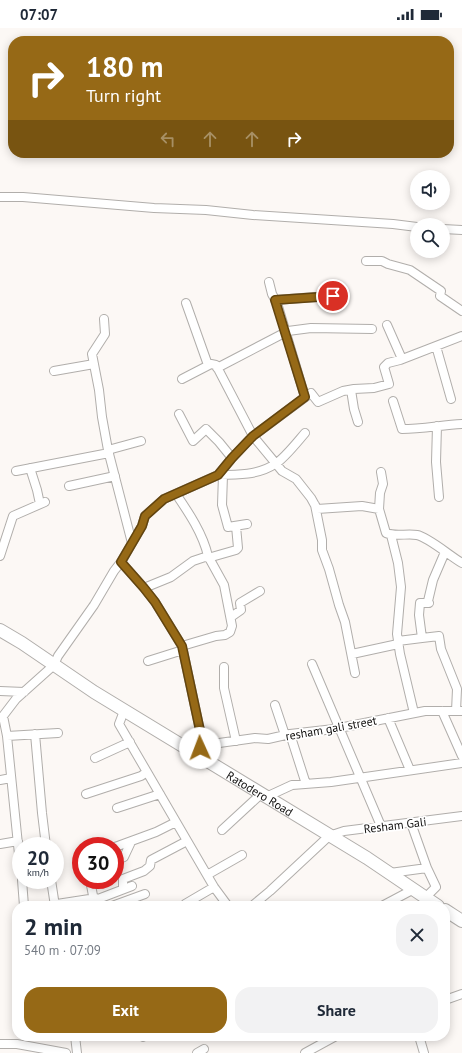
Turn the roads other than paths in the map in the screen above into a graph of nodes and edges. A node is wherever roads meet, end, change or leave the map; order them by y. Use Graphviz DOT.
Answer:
graph roads {
  1 [pos="0,197"];
  2 [pos="410,226"];
  3 [pos="450,229"];
  4 [pos="462,230"];
  5 [pos="366,261"];
  6 [pos="269,282"];
  7 [pos="342,295"];
  8 [pos="275,300"];
  9 [pos="186,303"];
  10 [pos="462,311"];
  11 [pos="104,319"];
  12 [pos="387,325"];
  13 [pos="372,329"];
  14 [pos="285,332"];
  15 [pos="462,336"];
  16 [pos="436,346"];
  17 [pos="402,359"];
  18 [pos="94,364"];
  19 [pos="208,365"];
  20 [pos="217,368"];
  21 [pos="54,371"];
  22 [pos="182,379"];
  23 [pos="351,390"];
  24 [pos="305,397"];
  25 [pos="451,399"];
  26 [pos="393,401"];
  27 [pos="179,414"];
  28 [pos="358,422"];
  29 [pos="462,424"];
  30 [pos="437,426"];
  31 [pos="305,432"];
  32 [pos="253,436"];
  33 [pos="141,441"];
  34 [pos="109,452"];
  35 [pos="232,458"];
  36 [pos="276,464"];
  37 [pos="30,468"];
  38 [pos="16,470"];
  39 [pos="381,472"];
  40 [pos="220,475"];
  41 [pos="115,476"];
  42 [pos="69,486"];
  43 [pos="176,494"];
  44 [pos="439,497"];
  45 [pos="315,504"];
  46 [pos="379,509"];
  47 [pos="247,524"];
  48 [pos="236,526"];
  49 [pos="391,535"];
  50 [pos="132,543"];
  51 [pos="444,552"];
  52 [pos="0,556"];
  53 [pos="208,557"];
  54 [pos="121,562"];
  55 [pos="462,563"];
  56 [pos="144,588"];
  57 [pos="260,591"];
  58 [pos="231,617"];
  59 [pos="0,630"];
  60 [pos="422,638"];
  61 [pos="398,643"];
  62 [pos="182,648"];
  63 [pos="352,654"];
  64 [pos="148,661"];
  65 [pos="312,664"];
  66 [pos="54,665"];
  67 [pos="224,667"];
  68 [pos="355,673"];
  69 [pos="0,691"];
  70 [pos="24,692"];
  71 [pos="275,705"];
  72 [pos="124,711"];
  73 [pos="442,711"];
  74 [pos="459,711"];
  75 [pos="414,713"];
  76 [pos="388,718"];
  77 [pos="339,728"];
  78 [pos="4,732"];
  79 [pos="58,733"];
  80 [pos="35,734"];
  81 [pos="288,735"];
  82 [pos="236,741"];
  83 [pos="130,742"];
  84 [pos="198,752"];
  85 [pos="462,756"];
  86 [pos="96,758"];
  87 [pos="462,763"];
  88 [pos="410,770"];
  89 [pos="147,772"];
  90 [pos="360,777"];
  91 [pos="11,778"];
  92 [pos="0,780"];
  93 [pos="306,784"];
  94 [pos="86,794"];
  95 [pos="160,794"];
  96 [pos="263,795"];
  97 [pos="117,808"];
  98 [pos="462,816"];
  99 [pos="176,822"];
  100 [pos="411,823"];
  101 [pos="381,826"];
  102 [pos="222,830"];
  103 [pos="329,836"];
  104 [pos="18,837"];
  105 [pos="45,837"];
  106 [pos="187,841"];
  107 [pos="12,842"];
  108 [pos="131,842"];
  109 [pos="0,844"];
  110 [pos="124,844"];
  111 [pos="242,855"];
  112 [pos="124,858"];
  113 [pos="427,868"];
  114 [pos="390,873"];
  115 [pos="207,875"];
  116 [pos="124,879"];
  117 [pos="132,886"];
  118 [pos="214,887"];
  119 [pos="23,889"];
  120 [pos="52,889"];
  121 [pos="92,889"];
  122 [pos="124,889"];
  123 [pos="414,889"];
  124 [pos="145,894"];
  125 [pos="426,897"];
  126 [pos="24,901"];
  127 [pos="54,901"];
  128 [pos="94,901"];
  129 [pos="95,901"];
  130 [pos="126,901"];
  131 [pos="190,901"];
  132 [pos="224,901"];
  133 [pos="258,901"];
  134 [pos="391,901"];
  135 [pos="431,901"];
  136 [pos="462,909"];
  137 [pos="450,911"];
  138 [pos="450,914"];
  139 [pos="462,921"];
  140 [pos="461,997"];
  141 [pos="450,999"];
  142 [pos="76,1041"];
  143 [pos="327,1041"];
  144 [pos="420,1041"];
  145 [pos="0,1044"];
  146 [pos="66,1053"];
  147 [pos="77,1053"];
  148 [pos="305,1053"];
  149 [pos="424,1053"];
  1 -- 2 [label="street"];
  3 -- 4 [label="street"];
  5 -- 10 [label="street"];
  6 -- 8 [label="street"];
  7 -- 8 [label="street"];
  8 -- 14 [label="street"];
  9 -- 19 [label="street"];
  11 -- 18 [label="street"];
  12 -- 17 [label="street"];
  13 -- 14 [label="street"];
  14 -- 20 [label="street"];
  14 -- 24 [label="street"];
  15 -- 16 [label="street"];
  16 -- 17 [label="street"];
  16 -- 25 [label="street"];
  17 -- 23 [label="street"];
  18 -- 21 [label="street"];
  18 -- 34 [label="street"];
  19 -- 20 [label="street"];
  19 -- 22 [label="street"];
  20 -- 32 [label="street"];
  23 -- 24 [label="street"];
  23 -- 28 [label="street"];
  24 -- 32 [label="street"];
  26 -- 30 [label="street"];
  27 -- 35 [label="street"];
  29 -- 30 [label="street"];
  30 -- 44 [label="street"];
  31 -- 36 [label="street"];
  32 -- 35 [label="street"];
  32 -- 36 [label="street"];
  33 -- 34 [label="street"];
  34 -- 37 [label="street"];
  34 -- 41 [label="street"];
  35 -- 40 [label="street"];
  36 -- 40 [label="street"];
  36 -- 45 [label="street"];
  37 -- 38 [label="street"];
  37 -- 52 [label="street"];
  39 -- 46 [label="street"];
  40 -- 43 [label="street"];
  40 -- 48 [label="street"];
  41 -- 42 [label="street"];
  41 -- 50 [label="street"];
  43 -- 50 [label="street"];
  43 -- 53 [label="street"];
  45 -- 46 [label="street"];
  45 -- 63 [label="street"];
  46 -- 49 [label="street"];
  47 -- 48 [label="street"];
  48 -- 53 [label="street"];
  49 -- 51 [label="street"];
  49 -- 61 [label="street"];
  50 -- 54 [label="street"];
  51 -- 55 [label="street"];
  51 -- 60 [label="street"];
  53 -- 56 [label="street"];
  53 -- 58 [label="street"];
  54 -- 56 [label="street"];
  54 -- 66 [label="street"];
  56 -- 62 [label="street"];
  57 -- 58 [label="street"];
  58 -- 62 [label="street"];
  59 -- 66 [label="main road, Ratodero Road"];
  60 -- 61 [label="street"];
  60 -- 74 [label="street"];
  61 -- 63 [label="street"];
  61 -- 75 [label="street"];
  62 -- 64 [label="street"];
  62 -- 84 [label="street"];
  63 -- 68 [label="street"];
  65 -- 77 [label="street"];
  66 -- 70 [label="street"];
  66 -- 72 [label="main road, Ratodero Road"];
  67 -- 82 [label="street"];
  69 -- 70 [label="street"];
  70 -- 78 [label="street"];
  71 -- 81 [label="street"];
  72 -- 83 [label="street"];
  72 -- 84 [label="main road, Ratodero Road"];
  73 -- 74 [label="street, resham gali street"];
  73 -- 75 [label="street, resham gali street"];
  73 -- 85 [label="street"];
  75 -- 76 [label="street, resham gali street"];
  76 -- 77 [label="street, resham gali street"];
  76 -- 88 [label="street"];
  77 -- 81 [label="street, resham gali street"];
  77 -- 90 [label="street"];
  78 -- 80 [label="street"];
  78 -- 91 [label="street"];
  79 -- 80 [label="street"];
  80 -- 105 [label="street"];
  81 -- 82 [label="street, resham gali street"];
  81 -- 93 [label="street"];
  82 -- 84 [label="street, resham gali street"];
  83 -- 86 [label="street"];
  83 -- 89 [label="street"];
  84 -- 96 [label="main road, Ratodero Road"];
  87 -- 88 [label="street"];
  88 -- 90 [label="street"];
  89 -- 94 [label="street"];
  89 -- 95 [label="street"];
  90 -- 93 [label="street"];
  90 -- 101 [label="street"];
  91 -- 92 [label="street"];
  91 -- 104 [label="street"];
  93 -- 96 [label="street"];
  95 -- 97 [label="street"];
  95 -- 99 [label="street"];
  96 -- 102 [label="street"];
  96 -- 103 [label="main road, Ratodero Road"];
  98 -- 100 [label="street, Resham Gali"];
  99 -- 106 [label="street"];
  99 -- 108 [label="street"];
  100 -- 101 [label="street, Resham Gali"];
  100 -- 113 [label="street"];
  101 -- 103 [label="street, Resham Gali"];
  103 -- 114 [label="main road, Ratodero Road"];
  103 -- 133 [label="street"];
  106 -- 115 [label="street"];
  106 -- 116 [label="street"];
  107 -- 109 [label="street"];
  108 -- 110 [label="street"];
  108 -- 112 [label="street"];
  111 -- 115 [label="street"];
  113 -- 114 [label="street"];
  113 -- 125 [label="street"];
  114 -- 123 [label="main road, Ratodero Road"];
  115 -- 118 [label="street"];
  117 -- 122 [label="street"];
  118 -- 131 [label="street"];
  118 -- 132 [label="street"];
  119 -- 126 [label="street"];
  120 -- 127 [label="street"];
  121 -- 128 [label="street"];
  122 -- 129 [label="street"];
  123 -- 125 [label="main road, Ratodero Road"];
  123 -- 134 [label="street"];
  124 -- 130 [label="street"];
  125 -- 135 [label="main road, Ratodero Road"];
  136 -- 137 [label="main road"];
  138 -- 139 [label="main road"];
  140 -- 141 [label="street"];
  142 -- 147 [label="street"];
  143 -- 148 [label="street"];
  144 -- 149 [label="street"];
  145 -- 146 [label="street"];
}
